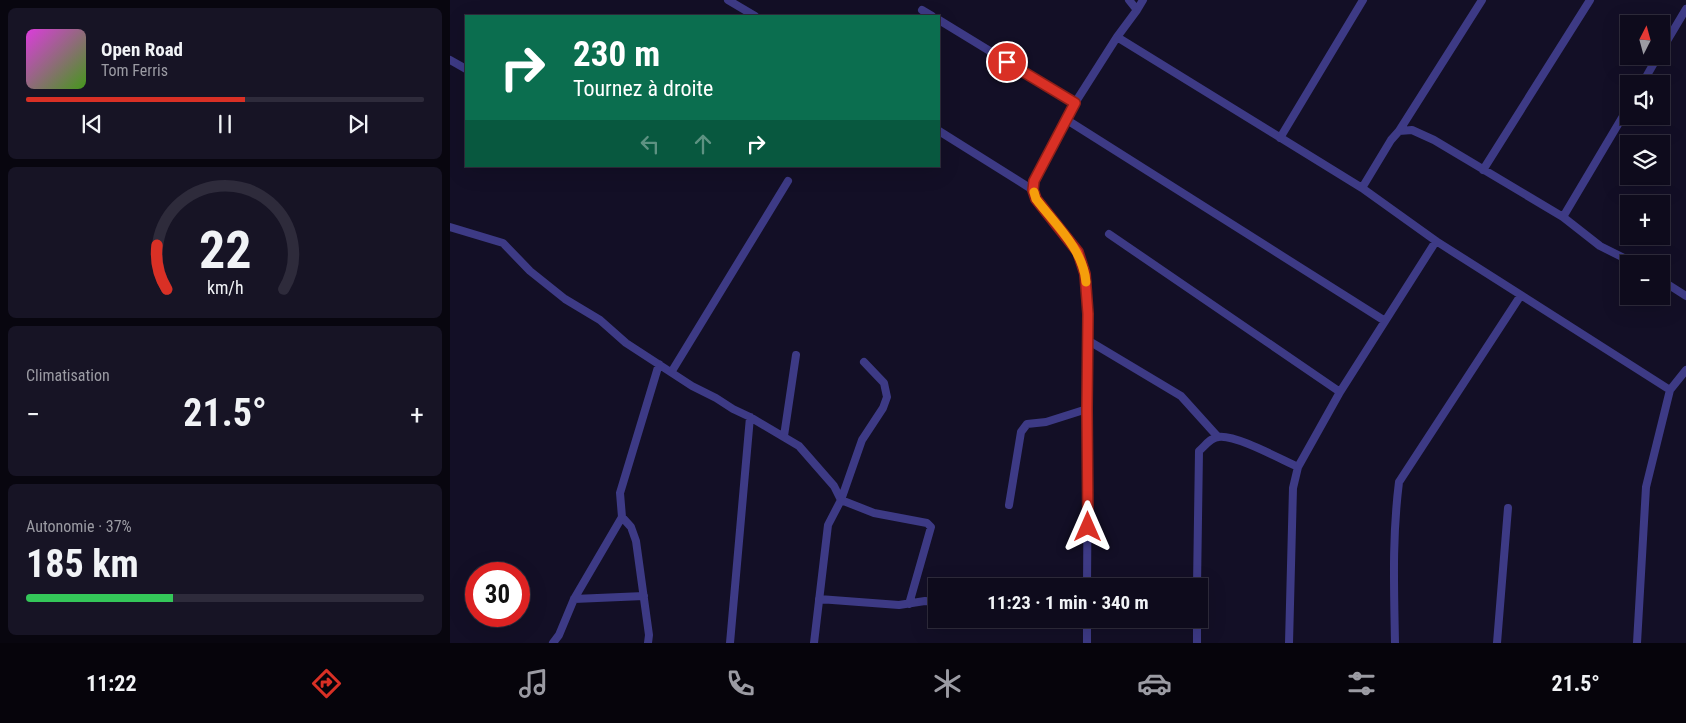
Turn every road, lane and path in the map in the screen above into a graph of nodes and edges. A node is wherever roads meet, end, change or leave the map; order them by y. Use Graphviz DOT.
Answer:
graph roads {
  1 [pos="728,0"];
  2 [pos="1129,0"];
  3 [pos="1142,0"];
  4 [pos="1363,0"];
  5 [pos="1482,0"];
  6 [pos="1590,0"];
  7 [pos="1686,9"];
  8 [pos="922,10"];
  9 [pos="1137,10"];
  10 [pos="752,15"];
  11 [pos="930,15"];
  12 [pos="940,21"];
  13 [pos="1670,36"];
  14 [pos="1117,37"];
  15 [pos="450,60"];
  16 [pos="465,68"];
  17 [pos="1075,103"];
  18 [pos="1067,120"];
  19 [pos="1620,121"];
  20 [pos="1399,131"];
  21 [pos="940,132"];
  22 [pos="1280,138"];
  23 [pos="1483,170"];
  24 [pos="788,181"];
  25 [pos="1362,188"];
  26 [pos="1033,190"];
  27 [pos="1563,217"];
  28 [pos="450,227"];
  29 [pos="1109,234"];
  30 [pos="1436,241"];
  31 [pos="1620,256"];
  32 [pos="1670,286"];
  33 [pos="1521,294"];
  34 [pos="1686,296"];
  35 [pos="1385,321"];
  36 [pos="1088,341"];
  37 [pos="796,355"];
  38 [pos="864,362"];
  39 [pos="659,364"];
  40 [pos="1686,370"];
  41 [pos="672,371"];
  42 [pos="1670,390"];
  43 [pos="1340,392"];
  44 [pos="1087,409"];
  45 [pos="750,417"];
  46 [pos="784,436"];
  47 [pos="1218,437"];
  48 [pos="1298,467"];
  49 [pos="841,500"];
  50 [pos="1008,505"];
  51 [pos="1508,508"];
  52 [pos="622,517"];
  53 [pos="1087,578"];
  54 [pos="1198,578"];
  55 [pos="644,596"];
  56 [pos="574,599"];
  57 [pos="819,599"];
  58 [pos="928,601"];
  59 [pos="908,604"];
  60 [pos="1087,628"];
  61 [pos="1197,628"];
  62 [pos="553,643"];
  63 [pos="648,643"];
  64 [pos="730,643"];
  65 [pos="814,643"];
  66 [pos="1087,643"];
  67 [pos="1197,643"];
  68 [pos="1289,643"];
  69 [pos="1395,643"];
  70 [pos="1497,643"];
  71 [pos="1637,643"];
  1 -- 10 [label="street"];
  2 -- 9 [label="street"];
  3 -- 9 [label="street"];
  4 -- 22 [label="street"];
  5 -- 20 [label="street"];
  6 -- 23 [label="street"];
  7 -- 13 [label="street"];
  8 -- 11 [label="street"];
  9 -- 14 [label="street"];
  12 -- 17 [label="street"];
  14 -- 17 [label="street"];
  14 -- 22 [label="street"];
  15 -- 16 [label="street"];
  17 -- 18 [label="street"];
  18 -- 26 [label="street"];
  18 -- 35 [label="street"];
  19 -- 27 [label="street"];
  20 -- 23 [label="street"];
  20 -- 25 [label="street"];
  21 -- 26 [label="street"];
  22 -- 25 [label="street"];
  23 -- 27 [label="street"];
  24 -- 41 [label="street"];
  25 -- 30 [label="street"];
  26 -- 36 [label="street"];
  27 -- 31 [label="street"];
  28 -- 39 [label="street"];
  29 -- 43 [label="street"];
  30 -- 33 [label="street"];
  30 -- 35 [label="street"];
  32 -- 34 [label="street"];
  33 -- 42 [label="street"];
  33 -- 69 [label="street"];
  35 -- 43 [label="street"];
  36 -- 44 [label="street"];
  36 -- 47 [label="street"];
  37 -- 46 [label="street"];
  38 -- 49 [label="street"];
  39 -- 41 [label="street"];
  39 -- 52 [label="street"];
  40 -- 42 [label="street"];
  41 -- 45 [label="street"];
  42 -- 71 [label="street"];
  43 -- 48 [label="street"];
  44 -- 50 [label="street"];
  44 -- 53 [label="street"];
  45 -- 46 [label="street"];
  45 -- 64 [label="street"];
  46 -- 49 [label="street"];
  47 -- 48 [label="street"];
  47 -- 54 [label="street"];
  48 -- 68 [label="street"];
  49 -- 57 [label="street"];
  49 -- 59 [label="street"];
  51 -- 70 [label="street"];
  52 -- 55 [label="street"];
  52 -- 56 [label="street"];
  55 -- 56 [label="street"];
  55 -- 63 [label="street"];
  56 -- 62 [label="street"];
  57 -- 59 [label="street"];
  57 -- 65 [label="street"];
  58 -- 59 [label="street"];
  60 -- 66 [label="street"];
  61 -- 67 [label="street"];
}
